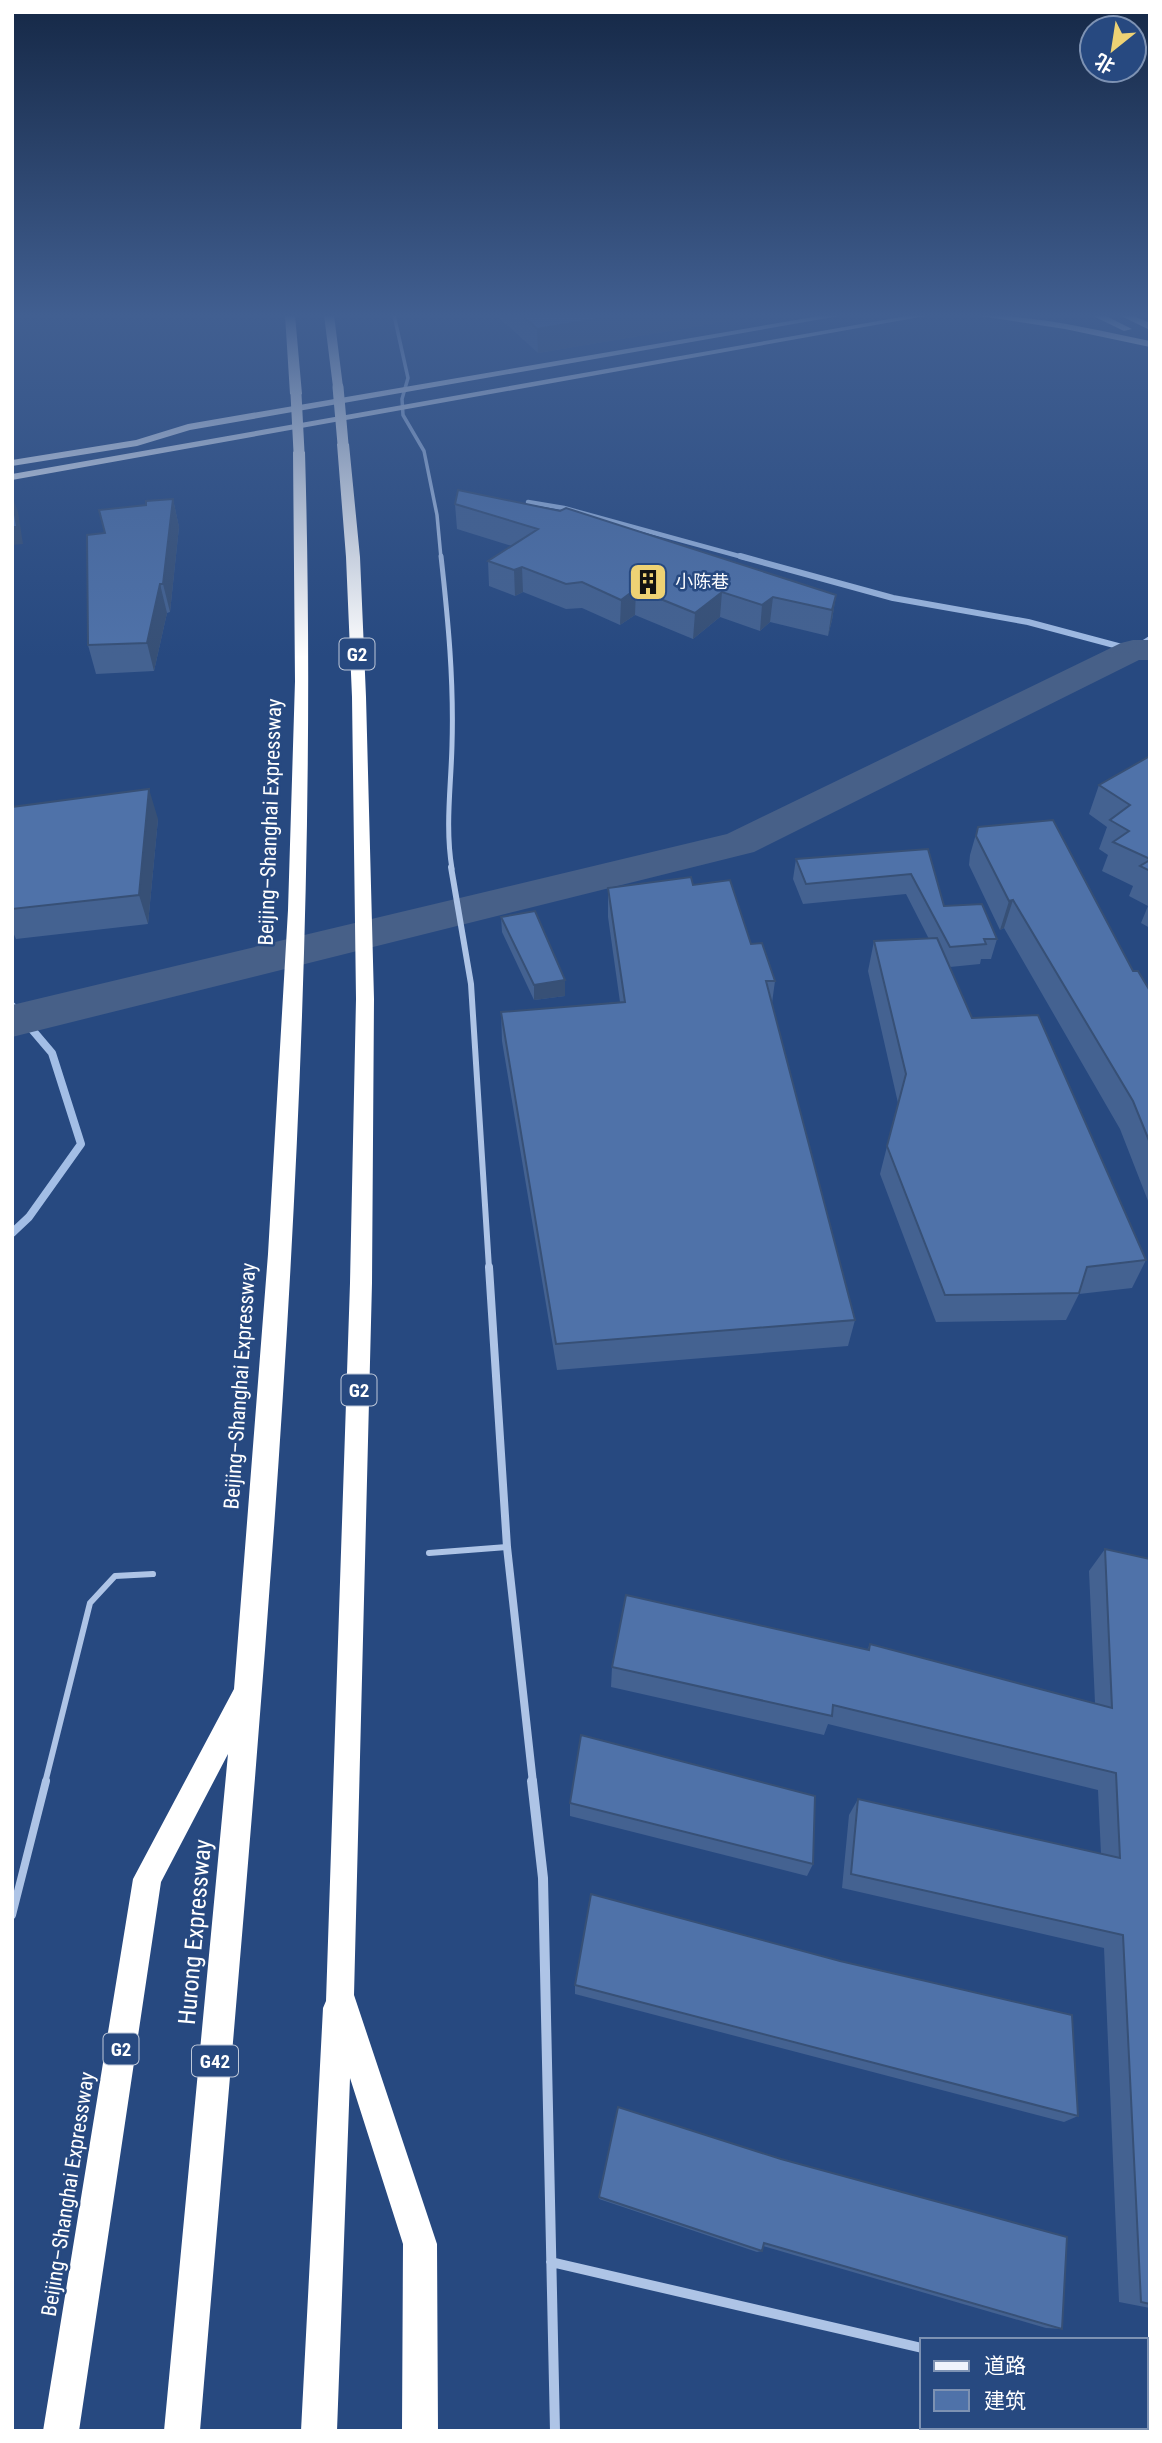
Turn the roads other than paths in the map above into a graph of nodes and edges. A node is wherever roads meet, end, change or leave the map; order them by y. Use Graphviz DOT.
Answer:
graph roads {
  1 [pos="230,429"];
  2 [pos="294,429"];
  3 [pos="298,429"];
  4 [pos="342,429"];
  5 [pos="415,429"];
  6 [pos="12,463"];
  7 [pos="12,477"];
  8 [pos="507,1547"];
  9 [pos="429,1553"];
  10 [pos="153,1574"];
  11 [pos="248,1690"];
  12 [pos="12,1915"];
  13 [pos="339,1995"];
  14 [pos="551,2262"];
  15 [pos="920,2348"];
  16 [pos="61,2431"];
  17 [pos="182,2431"];
  18 [pos="319,2431"];
  19 [pos="420,2431"];
  20 [pos="555,2431"];
  1 -- 6 [label="main road"];
  2 -- 7 [label="main road"];
  3 -- 11 [label="highway, Beijing–Shanghai Expressway / G2, bridge"];
  4 -- 13 [label="highway, G2, bridge"];
  5 -- 8 [label="street"];
  8 -- 9 [label="lane"];
  8 -- 14 [label="street"];
  10 -- 12 [label="lane"];
  11 -- 16 [label="highway, Beijing–Shanghai Expressway / G2"];
  11 -- 17 [label="highway, Hurong Expressway / G42"];
  13 -- 18 [label="highway"];
  13 -- 19 [label="highway, G2"];
  14 -- 15 [label="street"];
  14 -- 20 [label="street"];
}
